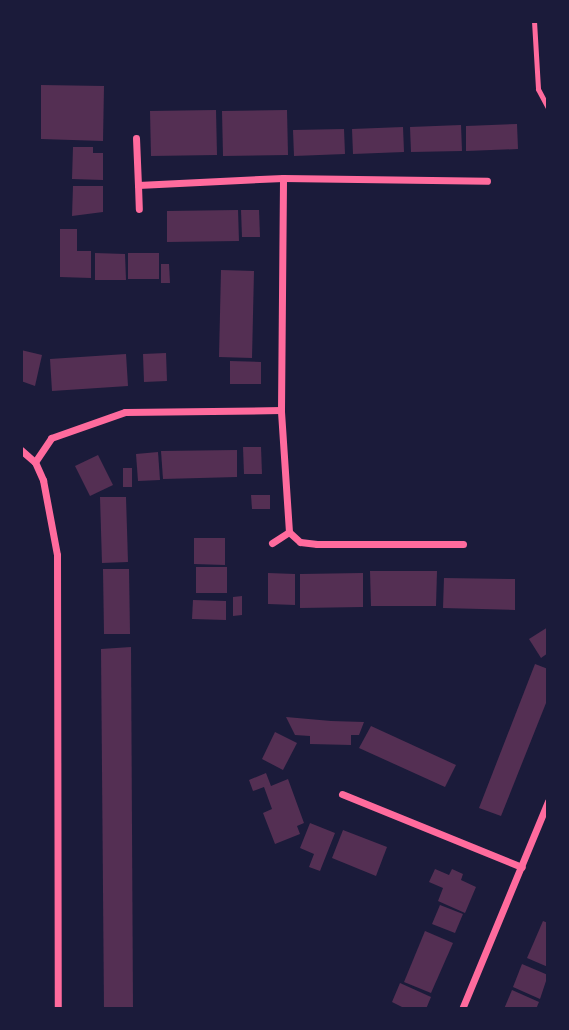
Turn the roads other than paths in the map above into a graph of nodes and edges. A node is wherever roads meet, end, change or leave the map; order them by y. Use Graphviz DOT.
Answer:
graph roads {
  1 [pos="534,21"];
  2 [pos="548,108"];
  3 [pos="136,138"];
  4 [pos="283,178"];
  5 [pos="487,181"];
  6 [pos="138,185"];
  7 [pos="139,209"];
  8 [pos="281,410"];
  9 [pos="21,450"];
  10 [pos="35,462"];
  11 [pos="289,532"];
  12 [pos="272,543"];
  13 [pos="463,544"];
  14 [pos="342,794"];
  15 [pos="548,801"];
  16 [pos="522,867"];
  17 [pos="58,1009"];
  18 [pos="462,1009"];
  1 -- 2 [label="lane"];
  3 -- 6 [label="street"];
  4 -- 5 [label="street"];
  4 -- 6 [label="street"];
  4 -- 8 [label="street"];
  6 -- 7 [label="street"];
  8 -- 10 [label="street"];
  8 -- 11 [label="street"];
  9 -- 10 [label="street"];
  10 -- 17 [label="street"];
  11 -- 12 [label="street"];
  11 -- 13 [label="street"];
  14 -- 16 [label="street"];
  15 -- 16 [label="street"];
  16 -- 18 [label="street"];
}
